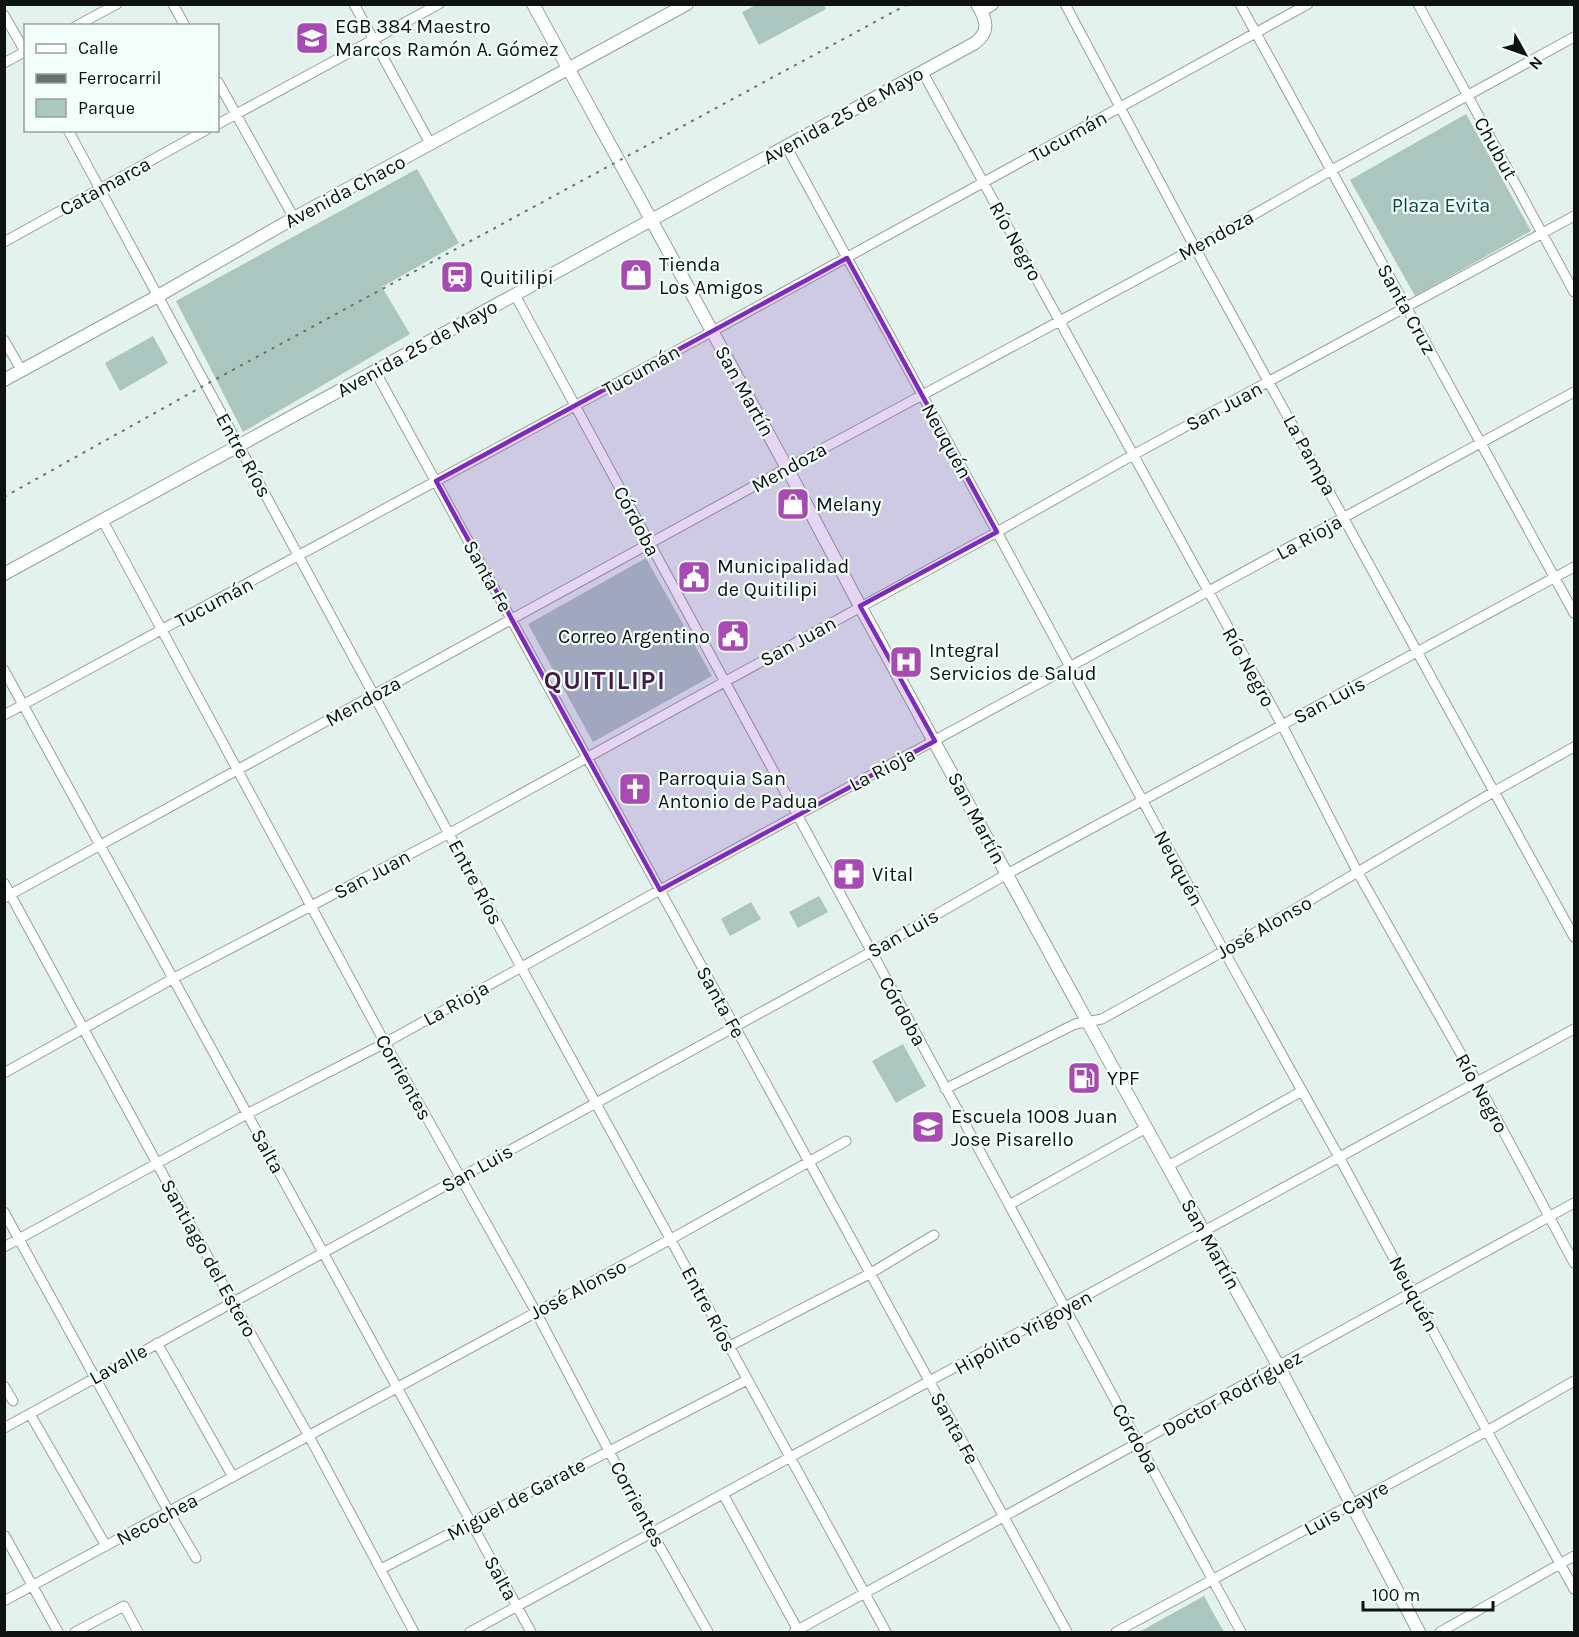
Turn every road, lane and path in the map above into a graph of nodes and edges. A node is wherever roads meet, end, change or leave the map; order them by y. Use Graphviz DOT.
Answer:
graph roads {
  1 [pos="117,4"];
  2 [pos="173,4"];
  3 [pos="354,4"];
  4 [pos="439,4"];
  5 [pos="533,4"];
  6 [pos="687,4"];
  7 [pos="1065,4"];
  8 [pos="1240,4"];
  9 [pos="1308,4"];
  10 [pos="1418,4"];
  11 [pos="983,7"];
  12 [pos="4,15"];
  13 [pos="80,24"];
  14 [pos="184,24"];
  15 [pos="1256,33"];
  16 [pos="1575,37"];
  17 [pos="373,41"];
  18 [pos="24,50"];
  19 [pos="24,53"];
  20 [pos="4,63"];
  21 [pos="569,69"];
  22 [pos="922,71"];
  23 [pos="219,84"];
  24 [pos="1467,95"];
  25 [pos="1121,107"];
  26 [pos="236,114"];
  27 [pos="219,123"];
  28 [pos="69,132"];
  29 [pos="202,132"];
  30 [pos="431,145"];
  31 [pos="786,146"];
  32 [pos="1330,171"];
  33 [pos="984,183"];
  34 [pos="100,190"];
  35 [pos="1575,216"];
  36 [pos="294,218"];
  37 [pos="652,220"];
  38 [pos="1543,234"];
  39 [pos="4,242"];
  40 [pos="1196,248"];
  41 [pos="847,258"];
  42 [pos="1575,292"];
  43 [pos="515,295"];
  44 [pos="158,296"];
  45 [pos="1407,307"];
  46 [pos="1059,321"];
  47 [pos="713,331"];
  48 [pos="4,340"];
  49 [pos="22,371"];
  50 [pos="375,371"];
  51 [pos="4,380"];
  52 [pos="1269,381"];
  53 [pos="1575,392"];
  54 [pos="922,395"];
  55 [pos="575,406"];
  56 [pos="1480,443"];
  57 [pos="239,446"];
  58 [pos="1132,455"];
  59 [pos="787,468"];
  60 [pos="436,481"];
  61 [pos="1344,518"];
  62 [pos="103,520"];
  63 [pos="997,532"];
  64 [pos="650,543"];
  65 [pos="299,556"];
  66 [pos="1575,567"];
  67 [pos="4,574"];
  68 [pos="1556,577"];
  69 [pos="1207,592"];
  70 [pos="860,606"];
  71 [pos="1575,613"];
  72 [pos="512,619"];
  73 [pos="162,630"];
  74 [pos="1418,652"];
  75 [pos="1069,668"];
  76 [pos="4,670"];
  77 [pos="724,681"];
  78 [pos="374,695"];
  79 [pos="24,705"];
  80 [pos="4,715"];
  81 [pos="1282,725"];
  82 [pos="935,741"];
  83 [pos="1575,747"];
  84 [pos="588,757"];
  85 [pos="238,770"];
  86 [pos="1495,791"];
  87 [pos="1143,800"];
  88 [pos="798,815"];
  89 [pos="450,833"];
  90 [pos="100,846"];
  91 [pos="1358,873"];
  92 [pos="1007,874"];
  93 [pos="4,883"];
  94 [pos="660,890"];
  95 [pos="8,896"];
  96 [pos="312,906"];
  97 [pos="1573,930"];
  98 [pos="1224,951"];
  99 [pos="871,952"];
  100 [pos="522,967"];
  101 [pos="174,978"];
  102 [pos="1087,1021"];
  103 [pos="735,1026"];
  104 [pos="85,1029"];
  105 [pos="1575,1029"];
  106 [pos="385,1043"];
  107 [pos="4,1073"];
  108 [pos="1477,1083"];
  109 [pos="945,1089"];
  110 [pos="1302,1091"];
  111 [pos="597,1102"];
  112 [pos="248,1114"];
  113 [pos="1146,1128"];
  114 [pos="846,1141"];
  115 [pos="1340,1157"];
  116 [pos="807,1162"];
  117 [pos="157,1164"];
  118 [pos="1167,1167"];
  119 [pos="460,1178"];
  120 [pos="1575,1203"];
  121 [pos="1009,1205"];
  122 [pos="4,1212"];
  123 [pos="1550,1217"];
  124 [pos="1204,1232"];
  125 [pos="934,1235"];
  126 [pos="19,1239"];
  127 [pos="671,1239"];
  128 [pos="4,1247"];
  129 [pos="324,1252"];
  130 [pos="1575,1263"];
  131 [pos="871,1273"];
  132 [pos="1413,1292"];
  133 [pos="232,1301"];
  134 [pos="1065,1308"];
  135 [pos="536,1312"];
  136 [pos="157,1343"];
  137 [pos="730,1346"];
  138 [pos="1279,1367"];
  139 [pos="96,1376"];
  140 [pos="747,1380"];
  141 [pos="1575,1381"];
  142 [pos="930,1382"];
  143 [pos="4,1386"];
  144 [pos="398,1387"];
  145 [pos="13,1401"];
  146 [pos="30,1414"];
  147 [pos="4,1428"];
  148 [pos="1486,1431"];
  149 [pos="309,1436"];
  150 [pos="1140,1444"];
  151 [pos="609,1450"];
  152 [pos="791,1456"];
  153 [pos="233,1477"];
  154 [pos="723,1494"];
  155 [pos="1350,1505"];
  156 [pos="169,1512"];
  157 [pos="1005,1518"];
  158 [pos="471,1523"];
  159 [pos="652,1533"];
  160 [pos="5,1536"];
  161 [pos="106,1546"];
  162 [pos="1575,1557"];
  163 [pos="196,1558"];
  164 [pos="1561,1564"];
  165 [pos="381,1569"];
  166 [pos="1213,1580"];
  167 [pos="32,1587"];
  168 [pos="1575,1590"];
  169 [pos="864,1594"];
  170 [pos="4,1601"];
  171 [pos="516,1606"];
  172 [pos="58,1632"];
  173 [pos="75,1632"];
  174 [pos="138,1632"];
  175 [pos="414,1632"];
  176 [pos="470,1632"];
  177 [pos="531,1632"];
  178 [pos="708,1632"];
  179 [pos="797,1632"];
  180 [pos="886,1632"];
  181 [pos="1067,1632"];
  182 [pos="1116,1632"];
  183 [pos="1241,1632"];
  184 [pos="1419,1632"];
  185 [pos="1440,1632"];
  1 -- 13 [label="street"];
  2 -- 14 [label="street"];
  3 -- 17 [label="street"];
  4 -- 17 [label="street"];
  5 -- 21 [label="street, San Martín"];
  6 -- 21 [label="street, Avenida Chaco"];
  7 -- 25 [label="street, La Pampa"];
  8 -- 15 [label="street, Santa Cruz"];
  9 -- 15 [label="street, Tucumán"];
  10 -- 24 [label="street, Chubut"];
  11 -- 22 [label="street, Avenida 25 de Mayo"];
  12 -- 18 [label="street"];
  15 -- 25 [label="street, Tucumán"];
  15 -- 32 [label="street, Santa Cruz"];
  16 -- 24 [label="street, Mendoza"];
  17 -- 26 [label="street"];
  17 -- 30 [label="street"];
  19 -- 20 [label="street"];
  21 -- 30 [label="street, Avenida Chaco"];
  21 -- 37 [label="street, San Martín"];
  22 -- 31 [label="street, Avenida 25 de Mayo"];
  22 -- 33 [label="street, Río Negro"];
  23 -- 26 [label="street"];
  24 -- 32 [label="street, Mendoza"];
  24 -- 38 [label="street, Chubut"];
  25 -- 33 [label="street, Tucumán"];
  25 -- 40 [label="street, La Pampa"];
  26 -- 27 [label="street"];
  26 -- 36 [label="street"];
  28 -- 34 [label="street, Entre Ríos"];
  29 -- 34 [label="street, Catamarca"];
  30 -- 36 [label="street, Avenida Chaco"];
  31 -- 37 [label="street, Avenida 25 de Mayo"];
  31 -- 41 [label="street, Neuquén"];
  32 -- 40 [label="street, Mendoza"];
  32 -- 45 [label="street, Santa Cruz"];
  33 -- 41 [label="street, Tucumán"];
  33 -- 46 [label="street, Río Negro"];
  34 -- 39 [label="street, Catamarca"];
  34 -- 44 [label="street, Entre Ríos"];
  35 -- 38 [label="street, San Juan"];
  36 -- 44 [label="street, Avenida Chaco"];
  37 -- 43 [label="street, Avenida 25 de Mayo"];
  37 -- 47 [label="street, San Martín"];
  38 -- 42 [label="street, Chubut"];
  38 -- 45 [label="street, San Juan"];
  40 -- 46 [label="street, Mendoza"];
  40 -- 52 [label="street, La Pampa"];
  41 -- 47 [label="street, Tucumán"];
  41 -- 54 [label="street, Neuquén"];
  43 -- 50 [label="street, Avenida 25 de Mayo"];
  43 -- 55 [label="street, Córdoba"];
  44 -- 49 [label="street, Avenida Chaco"];
  44 -- 57 [label="street, Entre Ríos"];
  45 -- 52 [label="street, San Juan"];
  45 -- 56 [label="street, Santa Cruz"];
  46 -- 54 [label="street, Mendoza"];
  46 -- 58 [label="street, Río Negro"];
  47 -- 55 [label="street, Tucumán"];
  47 -- 59 [label="street, San Martín"];
  48 -- 49 [label="street"];
  49 -- 51 [label="street, Avenida Chaco"];
  50 -- 57 [label="street, Avenida 25 de Mayo"];
  50 -- 60 [label="street, Santa Fe"];
  52 -- 58 [label="street, San Juan"];
  52 -- 61 [label="street, La Pampa"];
  53 -- 56 [label="street, La Rioja"];
  54 -- 59 [label="street, Mendoza"];
  54 -- 63 [label="street, Neuquén"];
  55 -- 60 [label="street, Tucumán"];
  55 -- 64 [label="street, Córdoba"];
  56 -- 61 [label="street, La Rioja"];
  56 -- 68 [label="street, Santa Cruz"];
  57 -- 62 [label="street, Avenida 25 de Mayo"];
  57 -- 65 [label="street, Entre Ríos"];
  58 -- 63 [label="street, San Juan"];
  58 -- 69 [label="street, Río Negro"];
  59 -- 64 [label="street, Mendoza"];
  59 -- 70 [label="street, San Martín"];
  60 -- 65 [label="street, Tucumán"];
  60 -- 72 [label="street, Santa Fe"];
  61 -- 69 [label="street, La Rioja"];
  61 -- 74 [label="street, La Pampa"];
  62 -- 67 [label="street, Avenida 25 de Mayo"];
  62 -- 73 [label="street, Corrientes"];
  63 -- 70 [label="street, San Juan"];
  63 -- 75 [label="street, Neuquén"];
  64 -- 72 [label="street, Mendoza"];
  64 -- 77 [label="street, Córdoba"];
  65 -- 73 [label="street, Tucumán"];
  65 -- 78 [label="street, Entre Ríos"];
  66 -- 68 [label="street, San Luis"];
  68 -- 71 [label="street, Santa Cruz"];
  68 -- 74 [label="street, San Luis"];
  69 -- 75 [label="street, La Rioja"];
  69 -- 81 [label="street, Río Negro"];
  70 -- 77 [label="street, San Juan"];
  70 -- 82 [label="street, San Martín"];
  72 -- 78 [label="street, Mendoza"];
  72 -- 84 [label="street, Santa Fe"];
  73 -- 79 [label="street, Tucumán"];
  73 -- 85 [label="street, Corrientes"];
  74 -- 81 [label="street, San Luis"];
  74 -- 86 [label="street, La Pampa"];
  75 -- 82 [label="street, La Rioja"];
  75 -- 87 [label="street, Neuquén"];
  76 -- 79 [label="street, Salta"];
  77 -- 84 [label="street, San Juan"];
  77 -- 88 [label="street, Córdoba"];
  78 -- 85 [label="street, Mendoza"];
  78 -- 89 [label="street, Entre Ríos"];
  79 -- 80 [label="street, Tucumán"];
  79 -- 90 [label="street, Salta"];
  81 -- 87 [label="street, San Luis"];
  81 -- 91 [label="street, Río Negro"];
  82 -- 88 [label="street, La Rioja"];
  82 -- 92 [label="street, San Martín"];
  83 -- 86 [label="street, José Alonso"];
  84 -- 89 [label="street, San Juan"];
  84 -- 94 [label="street, Santa Fe"];
  85 -- 90 [label="street, Mendoza"];
  85 -- 96 [label="street, Corrientes"];
  86 -- 91 [label="street, José Alonso"];
  86 -- 97 [label="street, La Pampa"];
  87 -- 92 [label="street, San Luis"];
  87 -- 98 [label="street, Neuquén"];
  88 -- 94 [label="street, La Rioja"];
  88 -- 99 [label="street, Córdoba"];
  89 -- 96 [label="street, San Juan"];
  89 -- 100 [label="street, Entre Ríos"];
  90 -- 95 [label="street, Mendoza"];
  90 -- 101 [label="street, Salta"];
  91 -- 98 [label="street, José Alonso"];
  91 -- 108 [label="street, Río Negro"];
  92 -- 99 [label="street, San Luis"];
  92 -- 102 [label="street, San Martín"];
  93 -- 95 [label="street, Santiago del Estero"];
  94 -- 100 [label="street, La Rioja"];
  94 -- 103 [label="street, Santa Fe"];
  95 -- 104 [label="street, Santiago del Estero"];
  96 -- 101 [label="street, San Juan"];
  96 -- 106 [label="street, Corrientes"];
  98 -- 102 [label="street, José Alonso"];
  98 -- 110 [label="street, Neuquén"];
  99 -- 103 [label="street, San Luis"];
  99 -- 109 [label="street, Córdoba"];
  100 -- 106 [label="street, La Rioja"];
  100 -- 111 [label="street, Entre Ríos"];
  101 -- 104 [label="street, San Juan"];
  101 -- 112 [label="street, Salta"];
  102 -- 109 [label="street, José Alonso"];
  102 -- 113 [label="street, San Martín"];
  103 -- 111 [label="street, San Luis"];
  103 -- 116 [label="street, Santa Fe"];
  104 -- 107 [label="street, San Juan"];
  104 -- 117 [label="street, Santiago del Estero"];
  105 -- 108 [label="street, Hipólito Yrigoyen"];
  106 -- 112 [label="street, La Rioja"];
  106 -- 119 [label="street, Corrientes"];
  108 -- 115 [label="street, Hipólito Yrigoyen"];
  108 -- 123 [label="street, Río Negro"];
  109 -- 121 [label="street, Córdoba"];
  110 -- 115 [label="street, Neuquén"];
  110 -- 118 [label="street"];
  111 -- 119 [label="street, San Luis"];
  111 -- 127 [label="street, Entre Ríos"];
  112 -- 117 [label="street, La Rioja"];
  112 -- 129 [label="street, Salta"];
  113 -- 118 [label="street, San Martín"];
  113 -- 121 [label="street"];
  114 -- 116 [label="street, José Alonso"];
  115 -- 124 [label="street, Hipólito Yrigoyen"];
  115 -- 132 [label="street, Neuquén"];
  116 -- 127 [label="street, José Alonso"];
  116 -- 131 [label="street, Santa Fe"];
  117 -- 126 [label="street, La Rioja"];
  117 -- 133 [label="street, Santiago del Estero"];
  118 -- 124 [label="street, San Martín"];
  119 -- 129 [label="street, San Luis"];
  119 -- 135 [label="street, Corrientes"];
  120 -- 123 [label="street, Doctor Rodríguez"];
  121 -- 134 [label="street, Córdoba"];
  122 -- 126 [label="street"];
  123 -- 130 [label="street, Río Negro"];
  123 -- 132 [label="street, Doctor Rodríguez"];
  124 -- 134 [label="street, Hipólito Yrigoyen"];
  124 -- 138 [label="street, San Martín"];
  125 -- 131 [label="street"];
  126 -- 128 [label="street, La Rioja"];
  126 -- 139 [label="street"];
  127 -- 135 [label="street, José Alonso"];
  127 -- 137 [label="street, Entre Ríos"];
  129 -- 133 [label="street, San Luis"];
  129 -- 144 [label="street, Salta"];
  131 -- 137 [label="street"];
  131 -- 142 [label="street, Santa Fe"];
  132 -- 138 [label="street, Doctor Rodríguez"];
  132 -- 148 [label="street, Neuquén"];
  133 -- 136 [label="street, Lavalle"];
  133 -- 149 [label="street, Santiago del Estero"];
  134 -- 142 [label="street, Hipólito Yrigoyen"];
  134 -- 150 [label="street, Córdoba"];
  135 -- 144 [label="street, José Alonso"];
  135 -- 151 [label="street, Corrientes"];
  136 -- 139 [label="street, Lavalle"];
  136 -- 153 [label="street"];
  137 -- 140 [label="street, Entre Ríos"];
  138 -- 150 [label="street, Doctor Rodríguez"];
  138 -- 155 [label="street, San Martín"];
  139 -- 146 [label="street, Lavalle"];
  139 -- 156 [label="street"];
  140 -- 151 [label="street, Miguel de Garate"];
  140 -- 152 [label="street, Entre Ríos"];
  141 -- 148 [label="street, Luis Cayre"];
  142 -- 152 [label="street, Hipólito Yrigoyen"];
  142 -- 157 [label="street, Santa Fe"];
  143 -- 145 [label="street"];
  144 -- 149 [label="street, José Alonso"];
  144 -- 158 [label="street, Salta"];
  146 -- 147 [label="street, Lavalle"];
  146 -- 161 [label="street"];
  148 -- 155 [label="street, Luis Cayre"];
  148 -- 164 [label="street, Neuquén"];
  149 -- 153 [label="street, Necochea"];
  149 -- 165 [label="street, Santiago del Estero"];
  150 -- 157 [label="street, Doctor Rodríguez"];
  150 -- 166 [label="street, Córdoba"];
  151 -- 158 [label="street, Miguel de Garate"];
  151 -- 159 [label="street, Corrientes"];
  152 -- 154 [label="street, Hipólito Yrigoyen"];
  152 -- 169 [label="street, Entre Ríos"];
  153 -- 156 [label="street, Necochea"];
  154 -- 159 [label="street, Hipólito Yrigoyen"];
  154 -- 179 [label="street"];
  155 -- 166 [label="street, Luis Cayre"];
  155 -- 184 [label="street, San Martín"];
  156 -- 161 [label="street, Necochea"];
  156 -- 163 [label="street"];
  157 -- 169 [label="street, Doctor Rodríguez"];
  157 -- 181 [label="street, Santa Fe"];
  158 -- 165 [label="street, Miguel de Garate"];
  158 -- 171 [label="street, Salta"];
  159 -- 171 [label="street, Hipólito Yrigoyen"];
  159 -- 178 [label="street, Corrientes"];
  160 -- 167 [label="street"];
  161 -- 167 [label="street, Necochea"];
  162 -- 164 [label="street"];
  164 -- 168 [label="street, Neuquén"];
  164 -- 185 [label="street"];
  165 -- 175 [label="street, Santiago del Estero"];
  166 -- 182 [label="street, Luis Cayre"];
  166 -- 183 [label="street, Córdoba"];
  167 -- 170 [label="street, Necochea"];
  167 -- 172 [label="street"];
  169 -- 179 [label="street, Doctor Rodríguez"];
  169 -- 180 [label="street, Entre Ríos"];
  171 -- 176 [label="street, Hipólito Yrigoyen"];
  171 -- 177 [label="street, Salta"];
  173 -- 174 [label="street"];
}
